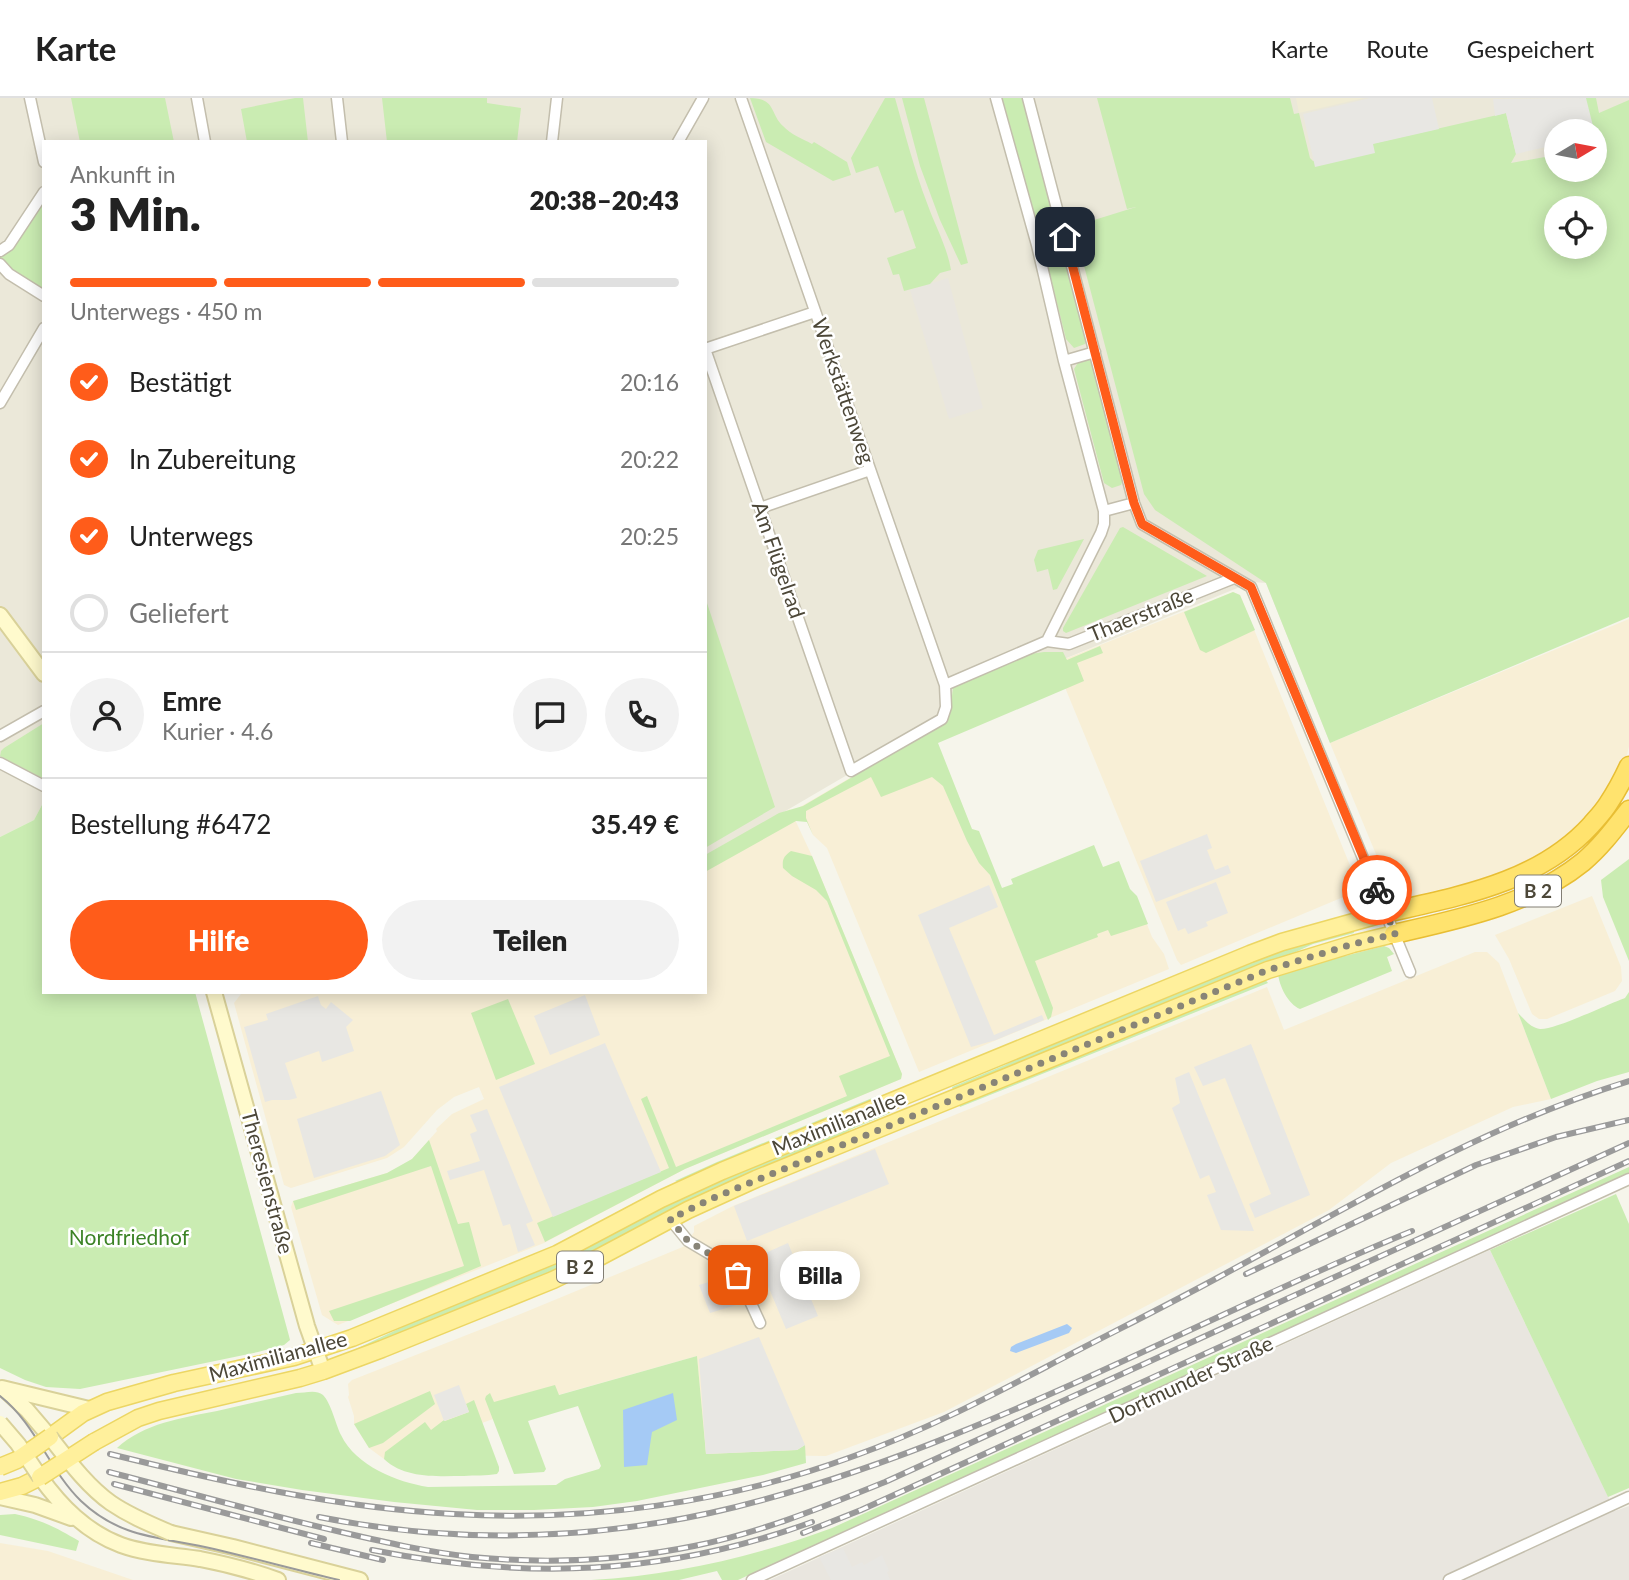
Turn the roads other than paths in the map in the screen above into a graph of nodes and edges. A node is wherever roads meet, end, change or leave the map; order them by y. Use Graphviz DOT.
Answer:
graph roads {
  1 [pos="30,98"];
  2 [pos="197,98"];
  3 [pos="337,98"];
  4 [pos="557,98"];
  5 [pos="703,98"];
  6 [pos="741,98"];
  7 [pos="996,98"];
  8 [pos="1028,98"];
  9 [pos="205,140"];
  10 [pos="342,140"];
  11 [pos="552,140"];
  12 [pos="679,140"];
  13 [pos="42,153"];
  14 [pos="42,195"];
  15 [pos="1065,237"];
  16 [pos="1037,245"];
  17 [pos="0,251"];
  18 [pos="0,264"];
  19 [pos="42,295"];
  20 [pos="815,312"];
  21 [pos="42,331"];
  22 [pos="707,348"];
  23 [pos="1095,352"];
  24 [pos="707,355"];
  25 [pos="1064,361"];
  26 [pos="0,403"];
  27 [pos="870,470"];
  28 [pos="1134,503"];
  29 [pos="760,508"];
  30 [pos="1104,511"];
  31 [pos="1234,578"];
  32 [pos="0,615"];
  33 [pos="1047,641"];
  34 [pos="42,671"];
  35 [pos="945,685"];
  36 [pos="42,712"];
  37 [pos="0,736"];
  38 [pos="0,763"];
  39 [pos="1629,766"];
  40 [pos="42,785"];
  41 [pos="1629,810"];
  42 [pos="1386,913"];
  43 [pos="1395,934"];
  44 [pos="1410,972"];
  45 [pos="215,994"];
  46 [pos="1629,1179"];
  47 [pos="670,1219"];
  48 [pos="760,1323"];
  49 [pos="316,1351"];
  50 [pos="323,1371"];
  51 [pos="1,1387"];
  52 [pos="89,1409"];
  53 [pos="0,1423"];
  54 [pos="50,1437"];
  55 [pos="25,1455"];
  56 [pos="68,1459"];
  57 [pos="0,1467"];
  58 [pos="40,1476"];
  59 [pos="0,1495"];
  60 [pos="1629,1497"];
  61 [pos="79,1521"];
  62 [pos="278,1580"];
  63 [pos="360,1580"];
  64 [pos="752,1580"];
  65 [pos="1450,1580"];
  1 -- 13 [label="street"];
  2 -- 9 [label="street"];
  3 -- 10 [label="street"];
  4 -- 11 [label="street"];
  5 -- 12 [label="street"];
  6 -- 20 [label="street, Werkstättenweg"];
  7 -- 16 [label="street, Thaerstraße"];
  8 -- 15 [label="street"];
  14 -- 17 [label="street"];
  15 -- 16 [label="street"];
  15 -- 23 [label="street"];
  16 -- 25 [label="street, Thaerstraße"];
  18 -- 19 [label="street"];
  20 -- 22 [label="street"];
  20 -- 27 [label="street, Werkstättenweg"];
  21 -- 26 [label="street"];
  23 -- 25 [label="street"];
  23 -- 28 [label="street"];
  24 -- 29 [label="street, Am Flügelrad"];
  25 -- 30 [label="street, Thaerstraße"];
  27 -- 29 [label="street"];
  27 -- 35 [label="street, Werkstättenweg"];
  28 -- 30 [label="street"];
  28 -- 31 [label="street"];
  29 -- 35 [label="street, Am Flügelrad"];
  30 -- 33 [label="street, Thaerstraße"];
  31 -- 33 [label="street, Thaerstraße"];
  31 -- 42 [label="street"];
  32 -- 34 [label="main road"];
  33 -- 35 [label="street, Thaerstraße"];
  36 -- 37 [label="street"];
  38 -- 40 [label="street"];
  39 -- 42 [label="highway, Maximilianallee / B 2"];
  41 -- 43 [label="highway, Maximilianallee / B 2"];
  42 -- 43 [label="street"];
  42 -- 49 [label="main road, Maximilianallee / B 2"];
  43 -- 44 [label="street"];
  43 -- 47 [label="main road, Maximilianallee / B 2"];
  45 -- 49 [label="main road, Theresienstraße"];
  46 -- 64 [label="street, Dortmunder Straße"];
  47 -- 48 [label="street"];
  47 -- 50 [label="main road, Maximilianallee / B 2"];
  49 -- 50 [label="main road, Theresienstraße"];
  49 -- 52 [label="main road, Maximilianallee / B 2"];
  50 -- 56 [label="main road, Maximilianallee / B 2, bridge"];
  51 -- 52 [label="main road"];
  51 -- 54 [label="main road"];
  52 -- 54 [label="main road, Maximilianallee / B 2"];
  53 -- 55 [label="main road, bridge"];
  54 -- 55 [label="main road, Maximilianallee / B 2, bridge"];
  54 -- 56 [label="main road, bridge"];
  55 -- 57 [label="main road, B 2, bridge"];
  55 -- 58 [label="main road, bridge"];
  56 -- 58 [label="main road, B 2, bridge"];
  56 -- 63 [label="main road, bridge"];
  58 -- 59 [label="main road, B 2"];
  58 -- 61 [label="main road"];
  59 -- 61 [label="main road"];
  60 -- 65 [label="street"];
  61 -- 62 [label="main road"];
}
